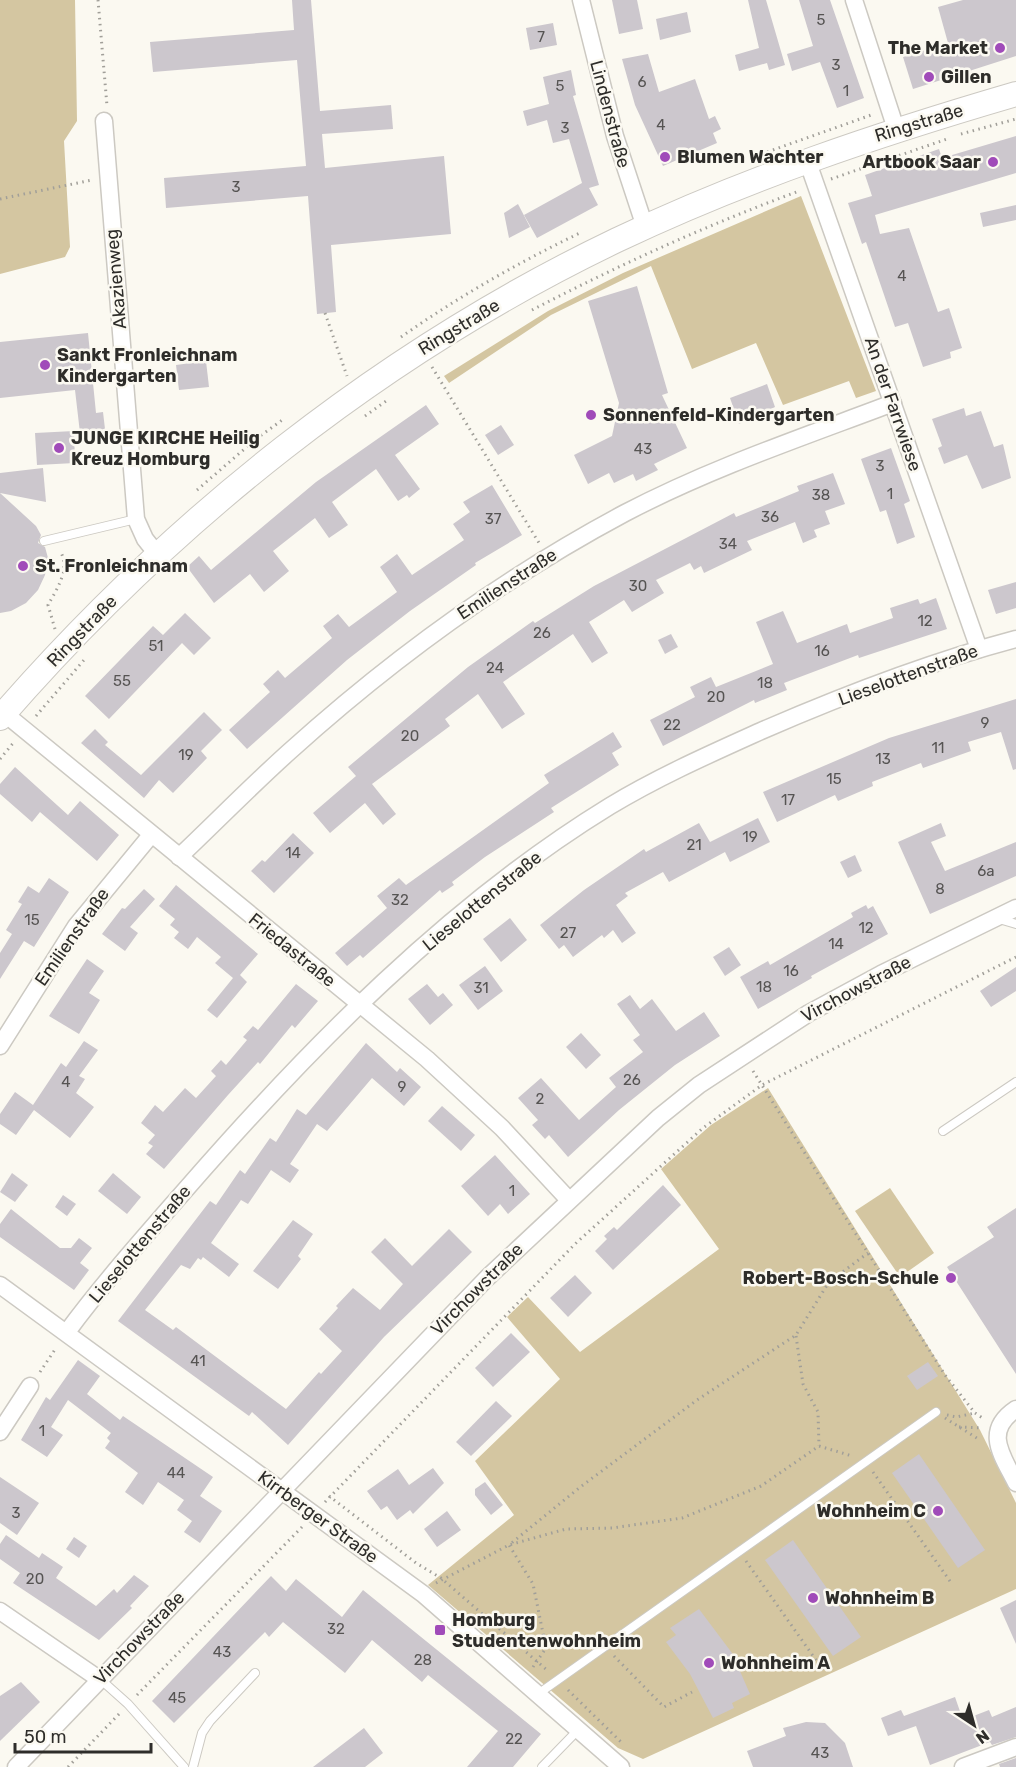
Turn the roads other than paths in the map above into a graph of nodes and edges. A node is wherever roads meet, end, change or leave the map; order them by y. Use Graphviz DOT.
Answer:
graph roads {
  1 [pos="581,0"];
  2 [pos="854,0"];
  3 [pos="1016,94"];
  4 [pos="104,121"];
  5 [pos="896,129"];
  6 [pos="807,160"];
  7 [pos="645,227"];
  8 [pos="893,403"];
  9 [pos="136,519"];
  10 [pos="48,540"];
  11 [pos="157,554"];
  12 [pos="1016,639"];
  13 [pos="979,649"];
  14 [pos="2,715"];
  15 [pos="151,835"];
  16 [pos="180,857"];
  17 [pos="1016,909"];
  18 [pos="995,918"];
  19 [pos="1016,924"];
  20 [pos="361,1006"];
  21 [pos="0,1046"];
  22 [pos="1016,1082"];
  23 [pos="944,1131"];
  24 [pos="568,1199"];
  25 [pos="0,1285"];
  26 [pos="67,1332"];
  27 [pos="30,1386"];
  28 [pos="1016,1409"];
  29 [pos="936,1412"];
  30 [pos="0,1432"];
  31 [pos="1016,1483"];
  32 [pos="282,1490"];
  33 [pos="0,1611"];
  34 [pos="255,1673"];
  35 [pos="99,1679"];
  36 [pos="538,1694"];
  37 [pos="578,1730"];
  38 [pos="1016,1748"];
  39 [pos="16,1767"];
  40 [pos="184,1767"];
  41 [pos="193,1767"];
  42 [pos="542,1767"];
  43 [pos="621,1767"];
  44 [pos="963,1767"];
  1 -- 7 [label="street, Lindenstraße"];
  2 -- 5 [label="street"];
  3 -- 5 [label="street, Ringstraße"];
  4 -- 9 [label="street, Akazienweg"];
  5 -- 6 [label="street, Ringstraße"];
  6 -- 7 [label="street, Ringstraße"];
  6 -- 8 [label="street, An der Farrwiese"];
  7 -- 11 [label="street, Ringstraße"];
  8 -- 13 [label="street, An der Farrwiese"];
  8 -- 16 [label="street, Emilienstraße"];
  9 -- 10 [label="lane"];
  9 -- 11 [label="street, Akazienweg"];
  11 -- 14 [label="street, Ringstraße"];
  12 -- 13 [label="street, Lieselottenstraße"];
  13 -- 20 [label="street, Lieselottenstraße"];
  14 -- 15 [label="street, Friedastraße"];
  15 -- 16 [label="street, Friedastraße"];
  15 -- 21 [label="street, Emilienstraße"];
  16 -- 20 [label="street, Friedastraße"];
  17 -- 18 [label="street, Virchowstraße"];
  18 -- 19 [label="lane"];
  18 -- 24 [label="street, Virchowstraße"];
  20 -- 24 [label="street, Friedastraße"];
  20 -- 26 [label="street, Lieselottenstraße"];
  22 -- 23 [label="lane"];
  24 -- 32 [label="street, Virchowstraße"];
  25 -- 26 [label="street, Kirrberger Straße"];
  26 -- 32 [label="street, Kirrberger Straße"];
  27 -- 30 [label="street"];
  28 -- 31 [label="street"];
  29 -- 36 [label="lane"];
  32 -- 35 [label="street, Virchowstraße"];
  32 -- 36 [label="street, Kirrberger Straße"];
  33 -- 35 [label="street"];
  34 -- 41 [label="lane"];
  35 -- 39 [label="street, Virchowstraße"];
  35 -- 40 [label="lane"];
  36 -- 37 [label="street, Kirrberger Straße"];
  37 -- 42 [label="lane"];
  37 -- 43 [label="street, Kirrberger Straße"];
  38 -- 44 [label="street"];
}
